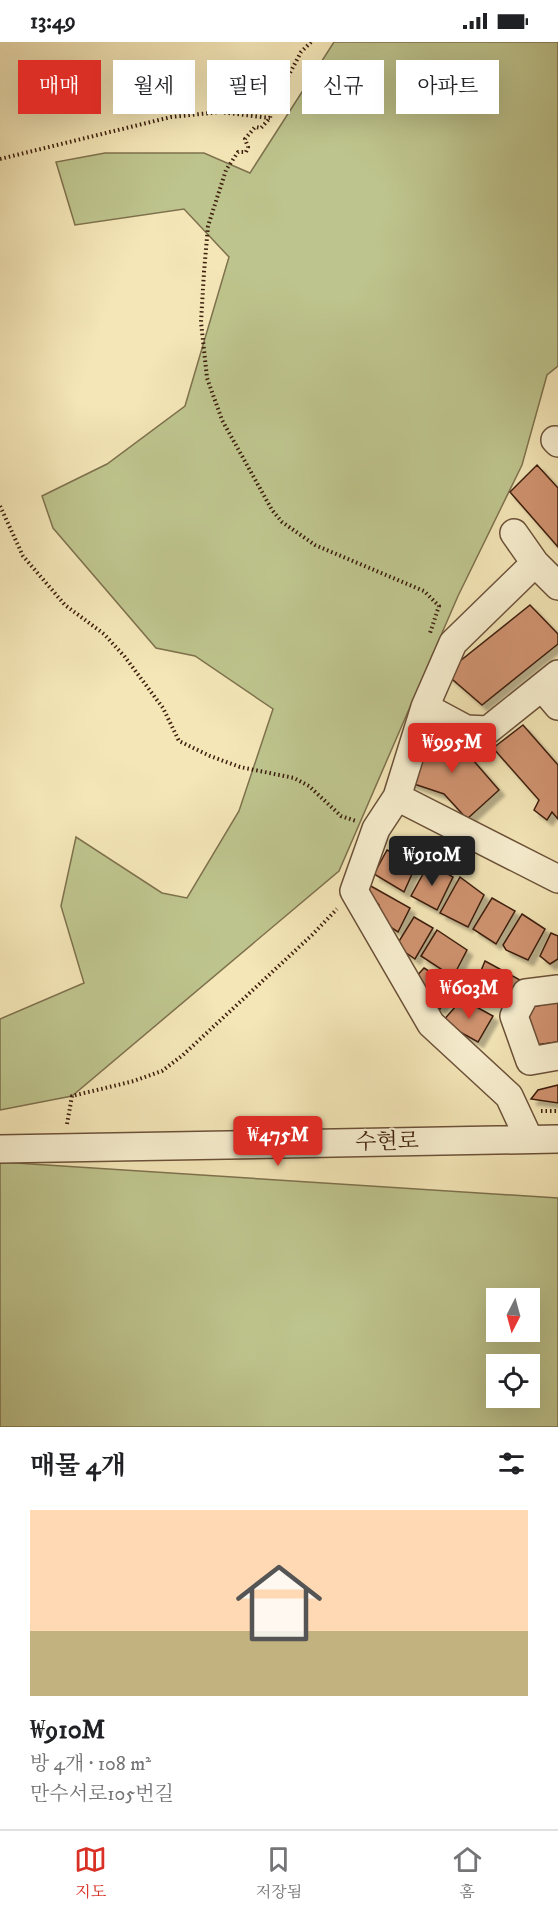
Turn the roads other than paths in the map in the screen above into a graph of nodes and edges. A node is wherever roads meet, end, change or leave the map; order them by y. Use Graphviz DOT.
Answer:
graph roads {
  1 [pos="514,533"];
  2 [pos="536,563"];
  3 [pos="558,586"];
  4 [pos="552,689"];
  5 [pos="425,708"];
  6 [pos="397,797"];
  7 [pos="558,879"];
  8 [pos="558,989"];
  9 [pos="558,1056"];
  10 [pos="529,1139"];
  11 [pos="558,1139"];
  12 [pos="0,1149"];
  1 -- 2 [label="street"];
  2 -- 3 [label="street"];
  2 -- 5 [label="street"];
  4 -- 5 [label="street"];
  5 -- 6 [label="street"];
  6 -- 7 [label="street"];
  6 -- 10 [label="street"];
  8 -- 9 [label="street"];
  10 -- 11 [label="street, 수현로"];
  10 -- 12 [label="street, 수현로"];
}
